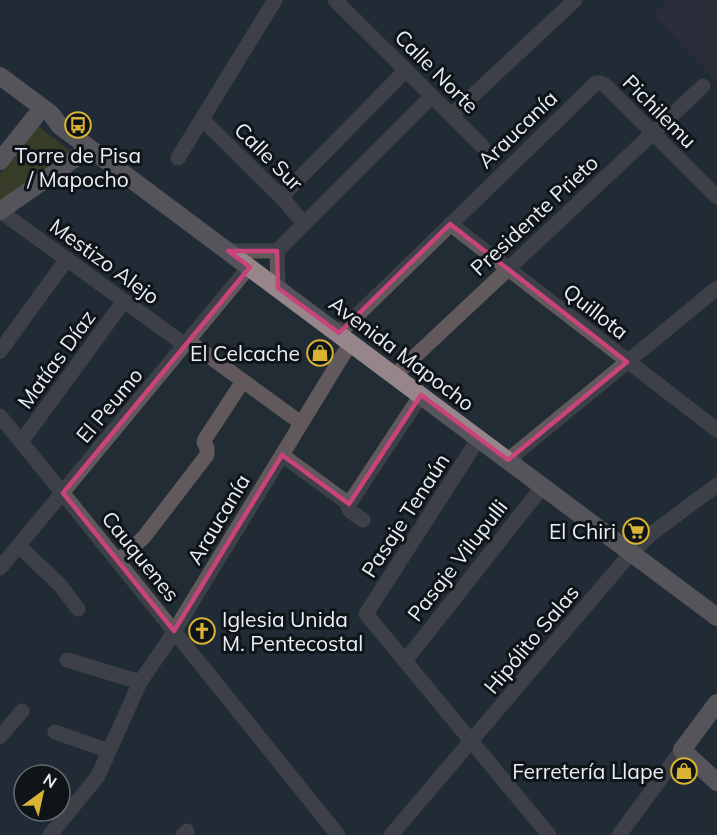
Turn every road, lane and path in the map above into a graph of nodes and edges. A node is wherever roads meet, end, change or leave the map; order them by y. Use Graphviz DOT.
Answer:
graph roads {
  1 [pos="275,0"];
  2 [pos="335,0"];
  3 [pos="576,0"];
  4 [pos="406,70"];
  5 [pos="0,76"];
  6 [pos="598,83"];
  7 [pos="703,86"];
  8 [pos="0,90"];
  9 [pos="432,96"];
  10 [pos="452,116"];
  11 [pos="35,117"];
  12 [pos="202,119"];
  13 [pos="60,126"];
  14 [pos="653,133"];
  15 [pos="483,147"];
  16 [pos="90,148"];
  17 [pos="178,158"];
  18 [pos="0,161"];
  19 [pos="281,197"];
  20 [pos="717,197"];
  21 [pos="0,211"];
  22 [pos="304,224"];
  23 [pos="450,224"];
  24 [pos="228,251"];
  25 [pos="277,251"];
  26 [pos="67,259"];
  27 [pos="249,267"];
  28 [pos="508,269"];
  29 [pos="278,288"];
  30 [pos="717,288"];
  31 [pos="124,301"];
  32 [pos="345,338"];
  33 [pos="187,343"];
  34 [pos="0,351"];
  35 [pos="627,363"];
  36 [pos="394,375"];
  37 [pos="243,381"];
  38 [pos="421,395"];
  39 [pos="0,417"];
  40 [pos="301,423"];
  41 [pos="717,430"];
  42 [pos="479,438"];
  43 [pos="21,442"];
  44 [pos="282,455"];
  45 [pos="508,460"];
  46 [pos="717,484"];
  47 [pos="543,486"];
  48 [pos="63,493"];
  49 [pos="349,504"];
  50 [pos="363,520"];
  51 [pos="19,546"];
  52 [pos="631,553"];
  53 [pos="3,560"];
  54 [pos="118,561"];
  55 [pos="78,609"];
  56 [pos="717,617"];
  57 [pos="174,632"];
  58 [pos="68,660"];
  59 [pos="405,661"];
  60 [pos="140,682"];
  61 [pos="717,703"];
  62 [pos="22,711"];
  63 [pos="55,732"];
  64 [pos="0,737"];
  65 [pos="471,741"];
  66 [pos="109,750"];
  67 [pos="682,750"];
  68 [pos="717,783"];
  69 [pos="50,835"];
  70 [pos="338,835"];
  71 [pos="391,835"];
  72 [pos="549,835"];
  73 [pos="619,835"];
  1 -- 12 [label="street"];
  2 -- 4 [label="street, Calle Norte"];
  3 -- 10 [label="street"];
  4 -- 9 [label="street, Calle Norte"];
  4 -- 19 [label="street"];
  5 -- 13 [label="main road, Avenida Mapocho"];
  6 -- 14 [label="street, Pichilemu"];
  6 -- 23 [label="street, Araucanía"];
  7 -- 14 [label="street, Presidente Prieto"];
  8 -- 11 [label="main road, Avenida Mapocho"];
  9 -- 10 [label="street, Calle Norte"];
  9 -- 22 [label="street"];
  10 -- 15 [label="street, Calle Norte"];
  11 -- 13 [label="main road, Avenida Mapocho"];
  11 -- 18 [label="main road"];
  12 -- 17 [label="street"];
  12 -- 19 [label="street, Calle Sur"];
  13 -- 16 [label="main road, Avenida Mapocho"];
  14 -- 20 [label="street, Pichilemu"];
  14 -- 28 [label="street, Presidente Prieto"];
  16 -- 21 [label="main road"];
  16 -- 24 [label="main road, Avenida Mapocho"];
  19 -- 22 [label="street, Calle Sur"];
  21 -- 26 [label="street, Mestizo Alejo"];
  22 -- 25 [label="street"];
  23 -- 28 [label="street, Quillota"];
  23 -- 32 [label="street, Araucanía"];
  24 -- 25 [label="street"];
  24 -- 27 [label="main road, Avenida Mapocho"];
  25 -- 29 [label="street"];
  26 -- 31 [label="street, Mestizo Alejo"];
  26 -- 34 [label="street"];
  27 -- 29 [label="main road, Avenida Mapocho"];
  27 -- 33 [label="street, El Peumo"];
  28 -- 35 [label="street, Quillota"];
  28 -- 36 [label="street, Presidente Prieto"];
  29 -- 32 [label="main road, Avenida Mapocho"];
  30 -- 35 [label="street"];
  31 -- 33 [label="street, Mestizo Alejo"];
  31 -- 43 [label="street, Matías Díaz"];
  32 -- 36 [label="main road, Avenida Mapocho"];
  32 -- 40 [label="street, Araucanía"];
  33 -- 37 [label="street, Mestizo Alejo"];
  33 -- 48 [label="street, El Peumo"];
  35 -- 41 [label="street, Quillota"];
  35 -- 45 [label="street"];
  36 -- 38 [label="main road, Avenida Mapocho"];
  37 -- 40 [label="street, Mestizo Alejo"];
  37 -- 54 [label="street"];
  38 -- 42 [label="main road, Avenida Mapocho"];
  38 -- 49 [label="street"];
  39 -- 43 [label="street, Cauquenes"];
  40 -- 44 [label="street, Araucanía"];
  42 -- 45 [label="main road, Avenida Mapocho"];
  42 -- 59 [label="street, Pasaje Tenaún"];
  43 -- 48 [label="street, Cauquenes"];
  44 -- 49 [label="street"];
  44 -- 57 [label="street, Araucanía"];
  45 -- 47 [label="main road, Avenida Mapocho"];
  46 -- 52 [label="street, Hipólito Salas"];
  47 -- 52 [label="main road, Avenida Mapocho"];
  47 -- 59 [label="street, Pasaje Vilupulli"];
  48 -- 51 [label="street, El Peumo"];
  48 -- 54 [label="street, Cauquenes"];
  49 -- 50 [label="street"];
  51 -- 53 [label="street, El Peumo"];
  51 -- 55 [label="street"];
  52 -- 56 [label="main road, Avenida Mapocho"];
  52 -- 65 [label="street, Hipólito Salas"];
  54 -- 57 [label="street, Cauquenes"];
  57 -- 60 [label="street, Araucanía"];
  57 -- 70 [label="street, Cauquenes"];
  58 -- 60 [label="street"];
  59 -- 65 [label="street"];
  60 -- 66 [label="street, Araucanía"];
  61 -- 67 [label="main road"];
  62 -- 64 [label="street"];
  63 -- 66 [label="street"];
  65 -- 71 [label="street, Hipólito Salas"];
  65 -- 72 [label="street"];
  66 -- 69 [label="street, Araucanía"];
  67 -- 68 [label="main road"];
  67 -- 73 [label="street"];
}
